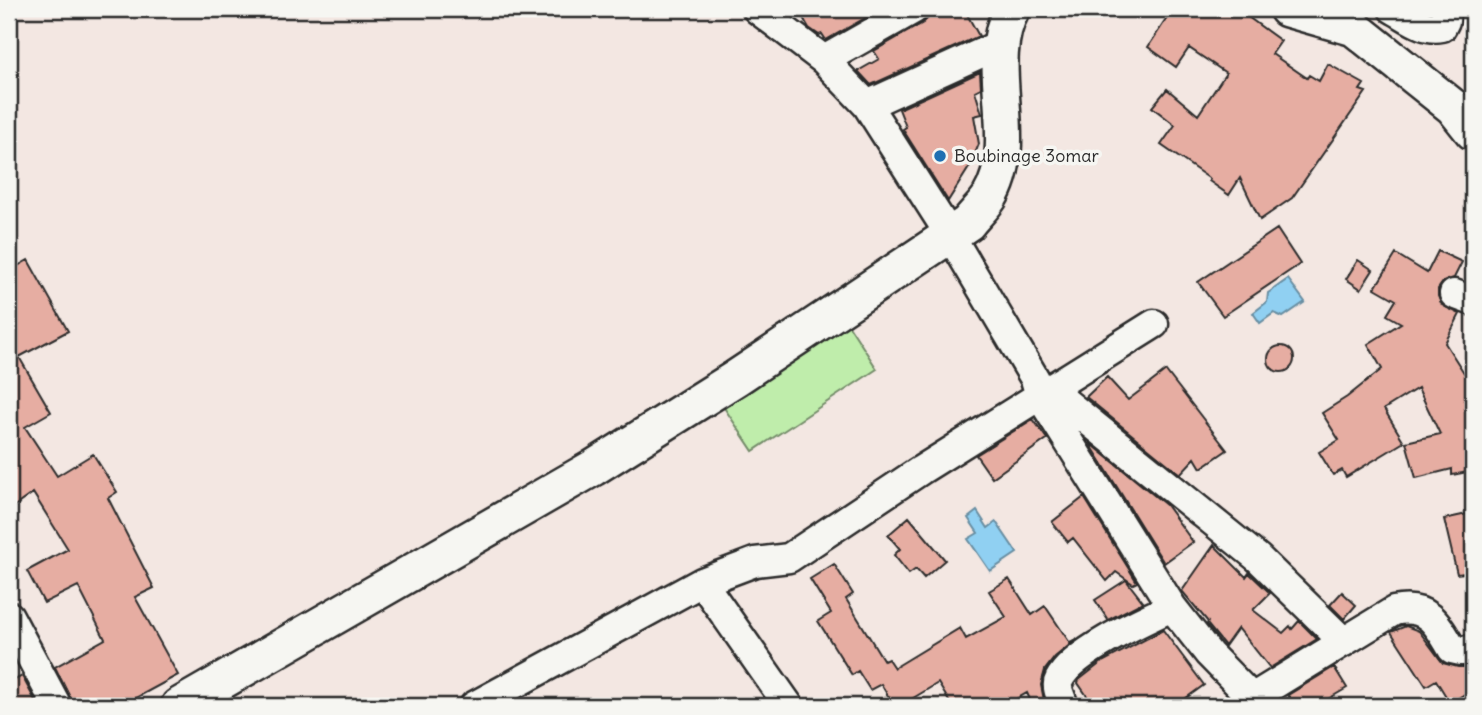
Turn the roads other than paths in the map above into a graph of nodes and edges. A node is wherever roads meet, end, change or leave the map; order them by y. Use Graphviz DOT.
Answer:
graph roads {
  1 [pos="914,9"];
  2 [pos="1012,9"];
  3 [pos="1287,9"];
  4 [pos="1393,9"];
  5 [pos="1446,9"];
  6 [pos="767,11"];
  7 [pos="1001,44"];
  8 [pos="824,60"];
  9 [pos="867,105"];
  10 [pos="1467,118"];
  11 [pos="950,236"];
  12 [pos="1154,324"];
  13 [pos="1040,396"];
  14 [pos="702,582"];
  15 [pos="1172,607"];
  16 [pos="9,616"];
  17 [pos="1344,642"];
  18 [pos="1473,650"];
  19 [pos="1246,702"];
  20 [pos="57,706"];
  21 [pos="179,706"];
  22 [pos="474,706"];
  23 [pos="789,706"];
  24 [pos="1064,706"];
  1 -- 8 [label="street"];
  2 -- 7 [label="street"];
  3 -- 10 [label="street"];
  4 -- 5 [label="street"];
  6 -- 8 [label="street"];
  7 -- 9 [label="street"];
  7 -- 11 [label="street"];
  8 -- 9 [label="street"];
  9 -- 11 [label="street"];
  11 -- 13 [label="street"];
  11 -- 21 [label="street"];
  12 -- 13 [label="street"];
  13 -- 14 [label="street"];
  13 -- 15 [label="street"];
  13 -- 17 [label="street"];
  14 -- 22 [label="street"];
  14 -- 23 [label="street"];
  15 -- 19 [label="street"];
  15 -- 24 [label="street"];
  16 -- 20 [label="street"];
  17 -- 18 [label="street"];
  17 -- 19 [label="street"];
}
